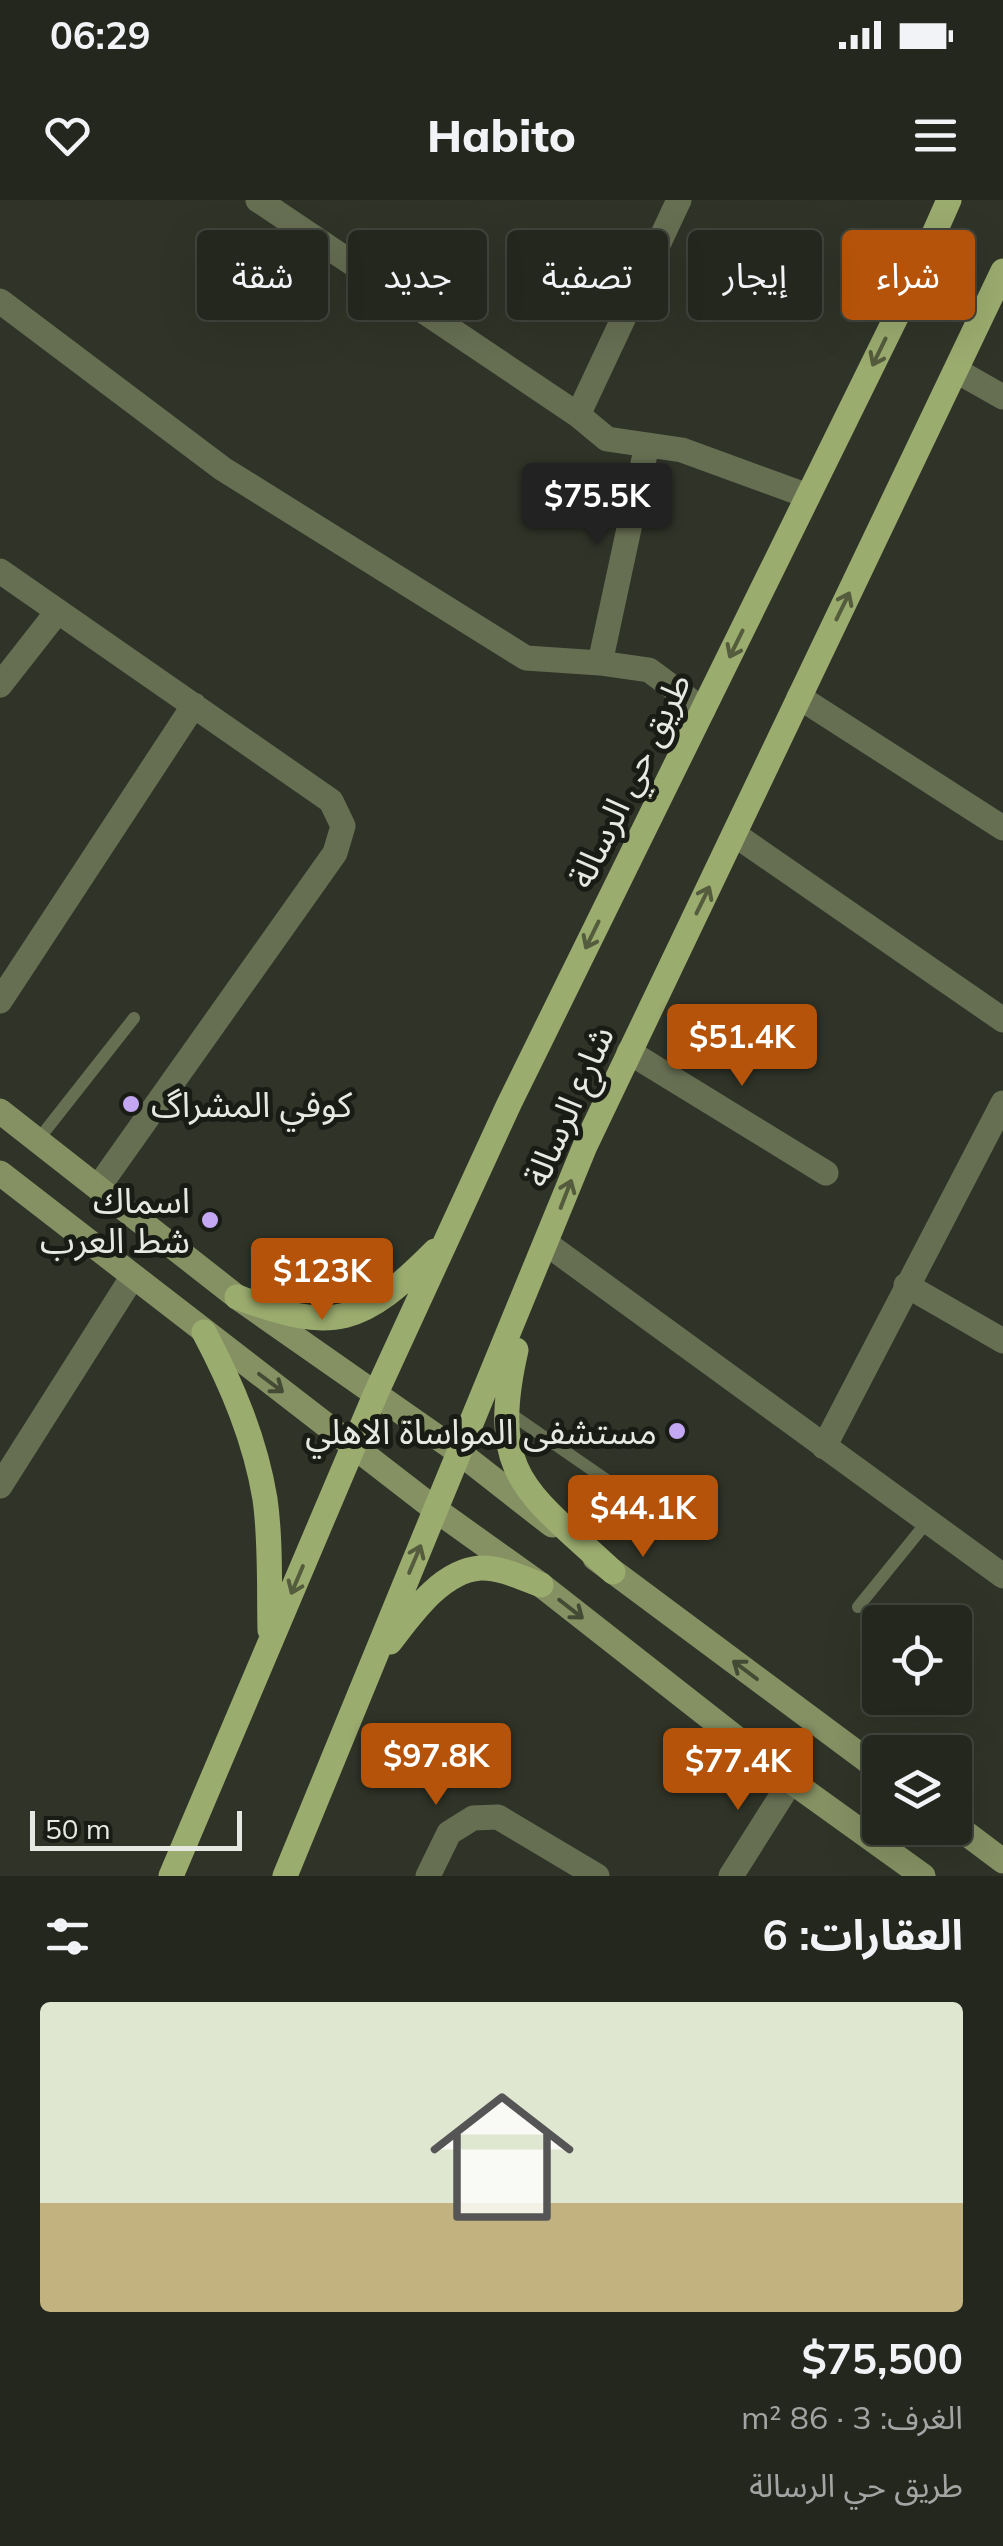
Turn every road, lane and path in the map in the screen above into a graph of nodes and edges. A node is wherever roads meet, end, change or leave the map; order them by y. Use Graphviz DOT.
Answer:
graph roads {
  1 [pos="258,200"];
  2 [pos="679,200"];
  3 [pos="949,200"];
  4 [pos="1003,271"];
  5 [pos="0,301"];
  6 [pos="957,371"];
  7 [pos="1003,397"];
  8 [pos="578,415"];
  9 [pos="646,445"];
  10 [pos="808,496"];
  11 [pos="0,571"];
  12 [pos="58,611"];
  13 [pos="600,663"];
  14 [pos="0,685"];
  15 [pos="799,697"];
  16 [pos="194,705"];
  17 [pos="703,710"];
  18 [pos="1003,828"];
  19 [pos="734,834"];
  20 [pos="0,1002"];
  21 [pos="134,1018"];
  22 [pos="1003,1020"];
  23 [pos="630,1052"];
  24 [pos="1003,1103"];
  25 [pos="0,1111"];
  26 [pos="38,1140"];
  27 [pos="826,1172"];
  28 [pos="0,1174"];
  29 [pos="98,1186"];
  30 [pos="446,1240"];
  31 [pos="547,1244"];
  32 [pos="133,1276"];
  33 [pos="906,1285"];
  34 [pos="530,1288"];
  35 [pos="237,1298"];
  36 [pos="204,1332"];
  37 [pos="1003,1340"];
  38 [pos="376,1393"];
  39 [pos="506,1410"];
  40 [pos="353,1446"];
  41 [pos="824,1447"];
  42 [pos="460,1454"];
  43 [pos="4,1468"];
  44 [pos="640,1503"];
  45 [pos="436,1510"];
  46 [pos="927,1522"];
  47 [pos="613,1572"];
  48 [pos="1003,1576"];
  49 [pos="541,1585"];
  50 [pos="858,1607"];
  51 [pos="270,1643"];
  52 [pos="368,1670"];
  53 [pos="862,1757"];
  54 [pos="792,1780"];
  55 [pos="972,1838"];
  56 [pos="1003,1861"];
  57 [pos="170,1876"];
  58 [pos="284,1876"];
  59 [pos="428,1876"];
  60 [pos="597,1876"];
  61 [pos="730,1876"];
  62 [pos="924,1876"];
  1 -- 8 [label="street"];
  2 -- 8 [label="street"];
  3 -- 10 [label="main road, طريق حي الرسالة, one-way"];
  4 -- 6 [label="main road, شارع الرسالة"];
  5 -- 13 [label="street"];
  6 -- 7 [label="street"];
  15 -- 6 [label="main road, شارع الرسالة, one-way"];
  8 -- 9 [label="street"];
  9 -- 10 [label="street"];
  9 -- 13 [label="street"];
  10 -- 17 [label="main road, طريق حي الرسالة, one-way"];
  11 -- 12 [label="street"];
  12 -- 14 [label="street"];
  12 -- 16 [label="street"];
  13 -- 17 [label="street"];
  15 -- 18 [label="street"];
  15 -- 19 [label="main road, شارع الرسالة"];
  16 -- 20 [label="street"];
  16 -- 29 [label="street"];
  17 -- 30 [label="main road, طريق حي الرسالة, one-way"];
  19 -- 22 [label="street"];
  23 -- 19 [label="main road, شارع الرسالة, one-way"];
  21 -- 26 [label="lane"];
  23 -- 27 [label="street"];
  31 -- 23 [label="main road, شارع الرسالة, one-way"];
  24 -- 33 [label="street"];
  25 -- 26 [label="main road"];
  26 -- 29 [label="main road"];
  28 -- 32 [label="main road"];
  29 -- 35 [label="main road"];
  30 -- 35 [label="main road"];
  30 -- 38 [label="main road, طريق حي الرسالة"];
  31 -- 34 [label="main road, شارع الرسالة"];
  31 -- 41 [label="street"];
  32 -- 36 [label="main road"];
  32 -- 43 [label="street"];
  33 -- 37 [label="street"];
  33 -- 41 [label="street"];
  34 -- 39 [label="main road"];
  34 -- 42 [label="main road, شارع الرسالة"];
  35 -- 38 [label="main road"];
  36 -- 40 [label="main road, one-way"];
  36 -- 51 [label="main road"];
  38 -- 40 [label="main road"];
  38 -- 42 [label="main road"];
  39 -- 44 [label="lane"];
  39 -- 47 [label="main road"];
  40 -- 45 [label="main road"];
  40 -- 51 [label="main road, one-way"];
  41 -- 46 [label="street"];
  42 -- 45 [label="main road, شارع الرسالة"];
  42 -- 47 [label="main road"];
  45 -- 49 [label="main road"];
  52 -- 45 [label="main road, شارع الرسالة, one-way"];
  46 -- 48 [label="street"];
  46 -- 50 [label="lane"];
  53 -- 47 [label="main road, one-way"];
  49 -- 52 [label="main road"];
  49 -- 54 [label="main road, one-way"];
  51 -- 57 [label="main road"];
  52 -- 58 [label="main road, شارع الرسالة"];
  54 -- 61 [label="street"];
  54 -- 62 [label="main road"];
  55 -- 56 [label="main road"];
  59 -- 60 [label="street"];
}
